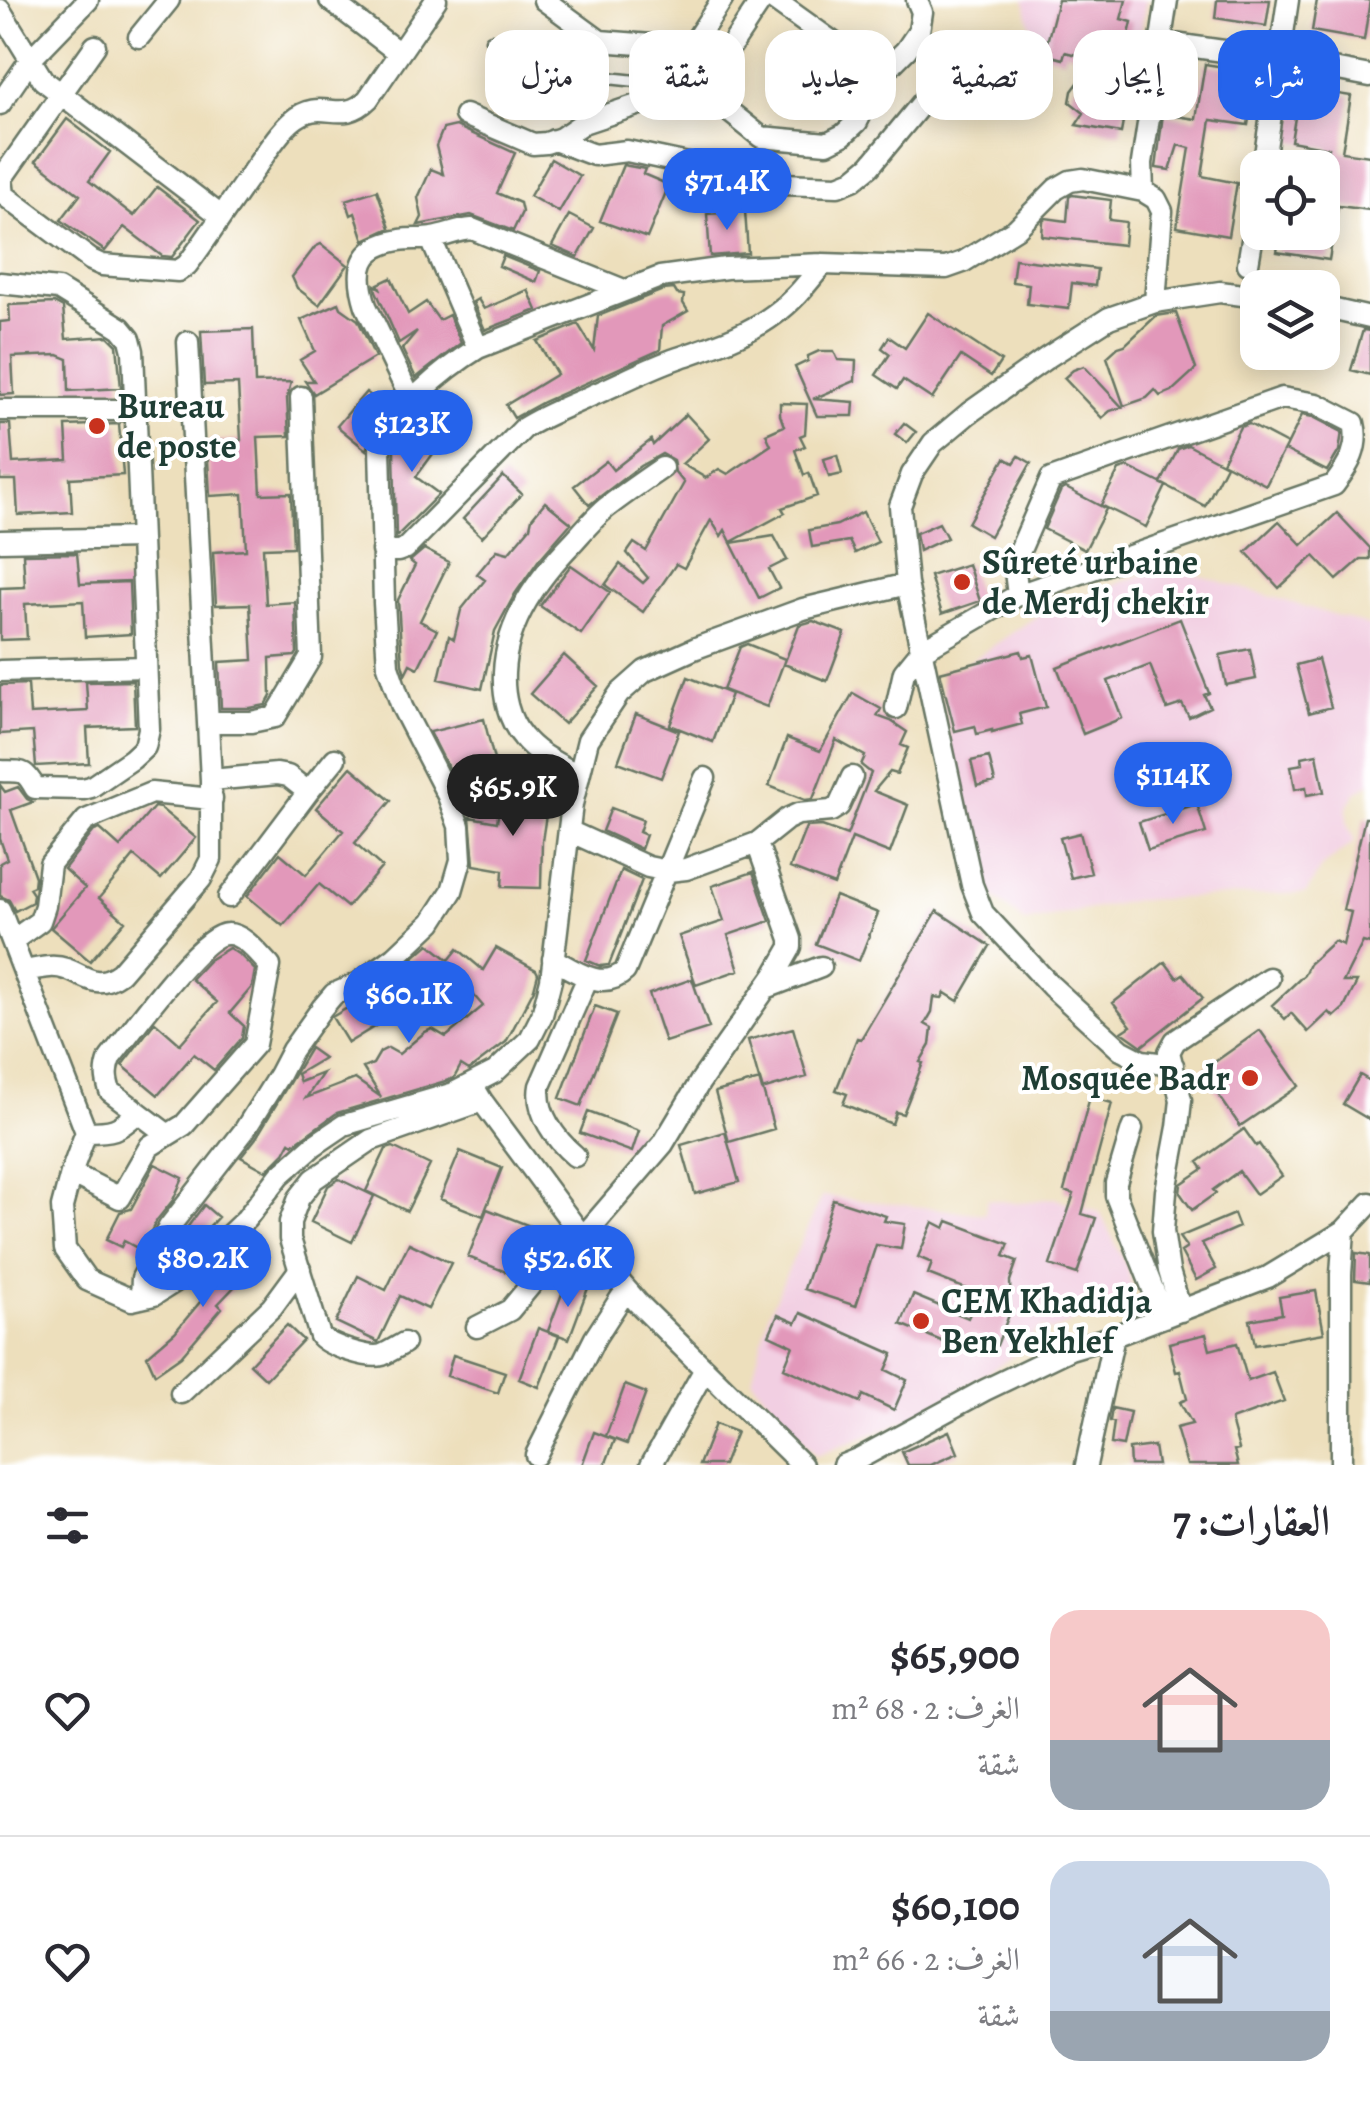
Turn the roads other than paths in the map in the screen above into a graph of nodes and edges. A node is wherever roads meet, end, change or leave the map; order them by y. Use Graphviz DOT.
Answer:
graph roads {
  1 [pos="88,0"];
  2 [pos="170,0"];
  3 [pos="330,0"];
  4 [pos="436,0"];
  5 [pos="544,0"];
  6 [pos="722,0"];
  7 [pos="762,0"];
  8 [pos="774,0"];
  9 [pos="917,0"];
  10 [pos="1167,0"];
  11 [pos="1288,0"];
  12 [pos="0,10"];
  13 [pos="741,30"];
  14 [pos="816,30"];
  15 [pos="1162,30"];
  16 [pos="1284,30"];
  17 [pos="139,37"];
  18 [pos="95,46"];
  19 [pos="399,52"];
  20 [pos="30,60"];
  21 [pos="896,60"];
  22 [pos="1340,70"];
  23 [pos="1370,76"];
  24 [pos="61,95"];
  25 [pos="0,104"];
  26 [pos="629,108"];
  27 [pos="916,110"];
  28 [pos="466,116"];
  29 [pos="735,120"];
  30 [pos="857,120"];
  31 [pos="1148,120"];
  32 [pos="1270,120"];
  33 [pos="554,140"];
  34 [pos="1266,150"];
  35 [pos="1143,190"];
  36 [pos="222,216"];
  37 [pos="431,239"];
  38 [pos="1250,250"];
  39 [pos="822,264"];
  40 [pos="1248,264"];
  41 [pos="0,283"];
  42 [pos="624,290"];
  43 [pos="1240,295"];
  44 [pos="1155,302"];
  45 [pos="1340,311"];
  46 [pos="1370,318"];
  47 [pos="188,342"];
  48 [pos="478,348"];
  49 [pos="301,396"];
  50 [pos="412,402"];
  51 [pos="0,410"];
  52 [pos="135,410"];
  53 [pos="662,468"];
  54 [pos="140,538"];
  55 [pos="0,541"];
  56 [pos="382,551"];
  57 [pos="907,584"];
  58 [pos="1018,595"];
  59 [pos="922,652"];
  60 [pos="145,667"];
  61 [pos="0,672"];
  62 [pos="896,708"];
  63 [pos="208,722"];
  64 [pos="335,759"];
  65 [pos="0,771"];
  66 [pos="579,776"];
  67 [pos="852,776"];
  68 [pos="705,778"];
  69 [pos="211,789"];
  70 [pos="308,792"];
  71 [pos="568,831"];
  72 [pos="757,842"];
  73 [pos="668,871"];
  74 [pos="230,897"];
  75 [pos="0,910"];
  76 [pos="12,942"];
  77 [pos="553,959"];
  78 [pos="820,968"];
  79 [pos="24,972"];
  80 [pos="588,977"];
  81 [pos="1268,978"];
  82 [pos="765,989"];
  83 [pos="1172,1065"];
  84 [pos="477,1092"];
  85 [pos="138,1113"];
  86 [pos="1132,1129"];
  87 [pos="86,1132"];
  88 [pos="168,1135"];
  89 [pos="575,1156"];
  90 [pos="71,1173"];
  91 [pos="1370,1203"];
  92 [pos="1344,1230"];
  93 [pos="580,1233"];
  94 [pos="300,1269"];
  95 [pos="626,1290"];
  96 [pos="141,1298"];
  97 [pos="1173,1314"];
  98 [pos="477,1327"];
  99 [pos="1114,1336"];
  100 [pos="404,1343"];
  101 [pos="706,1369"];
  102 [pos="181,1393"];
  103 [pos="886,1444"];
  104 [pos="536,1455"];
  105 [pos="650,1465"];
  106 [pos="802,1465"];
  107 [pos="843,1465"];
  108 [pos="896,1465"];
  109 [pos="1086,1465"];
  110 [pos="1341,1465"];
  1 -- 20 [label="street"];
  2 -- 17 [label="street"];
  3 -- 19 [label="street"];
  4 -- 19 [label="street"];
  5 -- 6 [label="street"];
  7 -- 13 [label="street"];
  8 -- 14 [label="street"];
  9 -- 21 [label="street"];
  10 -- 15 [label="street"];
  11 -- 16 [label="street"];
  12 -- 20 [label="street"];
  18 -- 24 [label="street"];
  19 -- 36 [label="street"];
  20 -- 24 [label="street"];
  20 -- 25 [label="street"];
  22 -- 23 [label="street"];
  24 -- 36 [label="street"];
  24 -- 36 [label="street"];
  26 -- 33 [label="street"];
  27 -- 33 [label="street"];
  28 -- 33 [label="street"];
  29 -- 30 [label="street"];
  31 -- 35 [label="street"];
  32 -- 34 [label="street"];
  35 -- 39 [label="street"];
  35 -- 44 [label="street"];
  37 -- 42 [label="street"];
  37 -- 48 [label="street"];
  37 -- 50 [label="street"];
  38 -- 40 [label="street"];
  39 -- 42 [label="street"];
  39 -- 56 [label="street"];
  41 -- 52 [label="street"];
  42 -- 48 [label="street"];
  43 -- 44 [label="street"];
  44 -- 57 [label="street"];
  45 -- 46 [label="street"];
  47 -- 63 [label="street"];
  48 -- 50 [label="street"];
  49 -- 63 [label="street"];
  50 -- 56 [label="street"];
  51 -- 52 [label="street"];
  52 -- 54 [label="street"];
  53 -- 66 [label="street"];
  54 -- 55 [label="street"];
  54 -- 60 [label="street"];
  56 -- 96 [label="street"];
  57 -- 59 [label="street"];
  57 -- 66 [label="street"];
  58 -- 58 [label="street"];
  58 -- 59 [label="street"];
  59 -- 62 [label="street"];
  59 -- 83 [label="street"];
  60 -- 61 [label="street"];
  60 -- 65 [label="street"];
  63 -- 69 [label="street"];
  64 -- 70 [label="street"];
  66 -- 71 [label="street"];
  67 -- 72 [label="street"];
  68 -- 73 [label="street"];
  69 -- 70 [label="street"];
  69 -- 76 [label="street"];
  69 -- 79 [label="street"];
  70 -- 74 [label="street"];
  71 -- 73 [label="street"];
  71 -- 77 [label="street"];
  72 -- 73 [label="street"];
  72 -- 82 [label="street"];
  73 -- 80 [label="street"];
  75 -- 76 [label="street"];
  76 -- 79 [label="street"];
  77 -- 80 [label="street"];
  77 -- 84 [label="street"];
  78 -- 82 [label="street"];
  79 -- 87 [label="street"];
  80 -- 89 [label="street"];
  81 -- 83 [label="street"];
  82 -- 93 [label="street"];
  83 -- 97 [label="street"];
  84 -- 93 [label="street"];
  84 -- 94 [label="street"];
  84 -- 96 [label="street"];
  85 -- 87 [label="street"];
  85 -- 88 [label="street"];
  85 -- 88 [label="street"];
  86 -- 97 [label="street"];
  87 -- 90 [label="street"];
  88 -- 90 [label="street"];
  90 -- 96 [label="street"];
  91 -- 92 [label="street"];
  92 -- 97 [label="street"];
  92 -- 110 [label="street"];
  93 -- 95 [label="street"];
  93 -- 98 [label="street"];
  94 -- 100 [label="street"];
  94 -- 102 [label="street"];
  95 -- 101 [label="street"];
  95 -- 104 [label="street"];
  97 -- 99 [label="street"];
  99 -- 103 [label="street"];
  99 -- 109 [label="street"];
  101 -- 105 [label="street"];
  101 -- 106 [label="street"];
  103 -- 107 [label="street"];
  103 -- 108 [label="street"];
}
